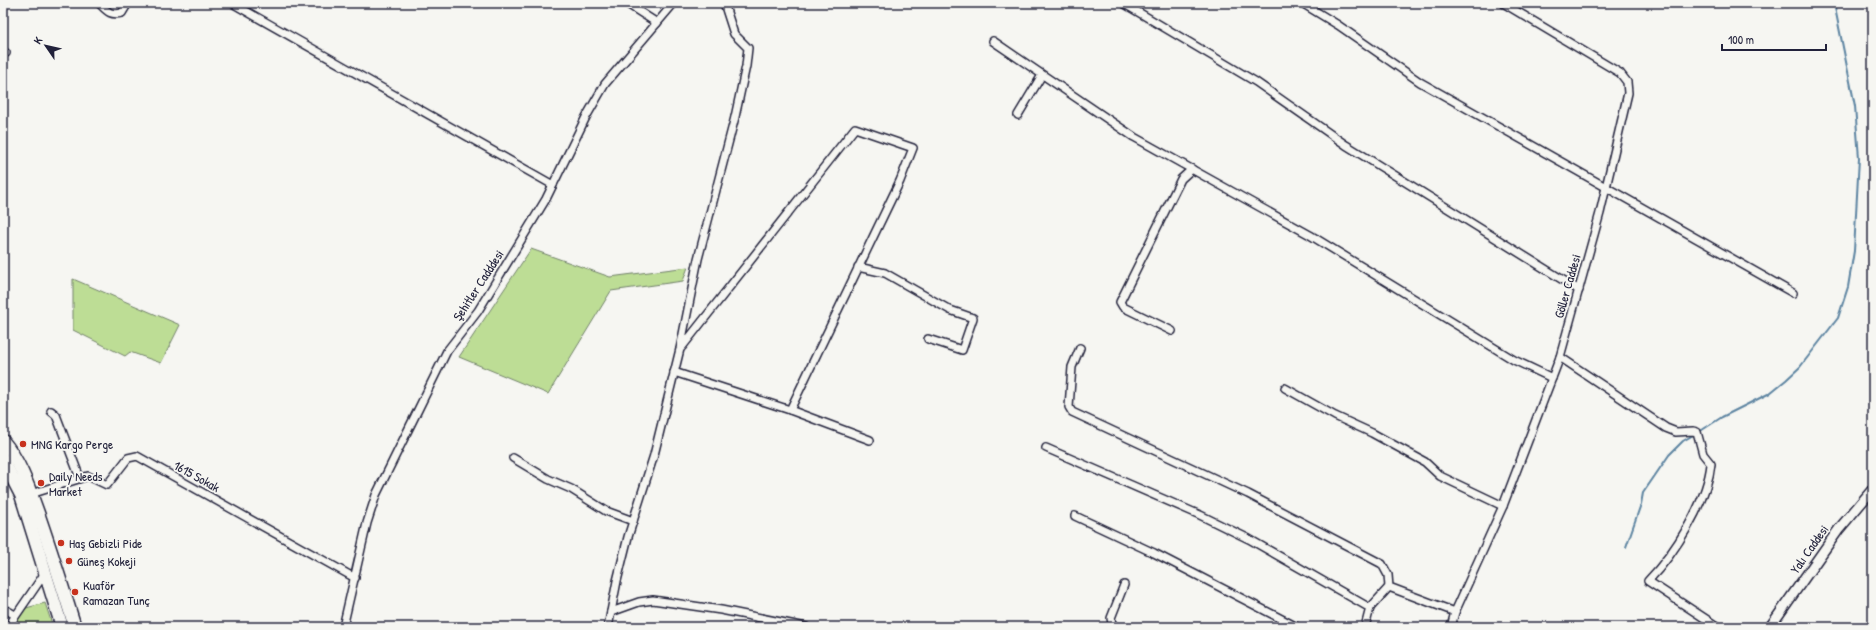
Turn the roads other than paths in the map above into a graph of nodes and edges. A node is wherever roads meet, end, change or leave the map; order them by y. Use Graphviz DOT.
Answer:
graph roads {
  1 [pos="100,3"];
  2 [pos="128,3"];
  3 [pos="232,3"];
  4 [pos="626,3"];
  5 [pos="674,3"];
  6 [pos="724,3"];
  7 [pos="1123,3"];
  8 [pos="1302,3"];
  9 [pos="1503,3"];
  10 [pos="657,23"];
  11 [pos="993,41"];
  12 [pos="1042,75"];
  13 [pos="1018,115"];
  14 [pos="1192,170"];
  15 [pos="553,185"];
  16 [pos="1606,188"];
  17 [pos="858,267"];
  18 [pos="1579,290"];
  19 [pos="1793,293"];
  20 [pos="1172,331"];
  21 [pos="928,338"];
  22 [pos="1080,348"];
  23 [pos="680,349"];
  24 [pos="1560,357"];
  25 [pos="674,372"];
  26 [pos="1552,378"];
  27 [pos="1285,388"];
  28 [pos="790,410"];
  29 [pos="50,411"];
  30 [pos="870,440"];
  31 [pos="3,441"];
  32 [pos="1046,448"];
  33 [pos="513,458"];
  34 [pos="3,460"];
  35 [pos="80,478"];
  36 [pos="1873,489"];
  37 [pos="31,494"];
  38 [pos="1503,506"];
  39 [pos="1075,516"];
  40 [pos="633,522"];
  41 [pos="45,573"];
  42 [pos="355,578"];
  43 [pos="1124,585"];
  44 [pos="1389,588"];
  45 [pos="3,608"];
  46 [pos="1370,608"];
  47 [pos="611,612"];
  48 [pos="1455,612"];
  49 [pos="15,615"];
  50 [pos="8,627"];
  51 [pos="62,627"];
  52 [pos="75,627"];
  53 [pos="343,627"];
  54 [pos="608,627"];
  55 [pos="806,627"];
  56 [pos="1116,627"];
  57 [pos="1297,627"];
  58 [pos="1365,627"];
  59 [pos="1451,627"];
  60 [pos="1718,627"];
  61 [pos="1770,627"];
  1 -- 2 [label="street"];
  3 -- 15 [label="street"];
  4 -- 10 [label="street"];
  5 -- 10 [label="street, Şehitler Cadddesi"];
  6 -- 23 [label="street"];
  7 -- 18 [label="street"];
  8 -- 16 [label="street"];
  9 -- 16 [label="street, Göller Caddesi"];
  10 -- 15 [label="street, Şehitler Cadddesi"];
  11 -- 12 [label="street"];
  12 -- 13 [label="street"];
  12 -- 14 [label="street"];
  14 -- 20 [label="street"];
  14 -- 26 [label="street"];
  15 -- 42 [label="street, Şehitler Cadddesi"];
  16 -- 18 [label="street, Göller Caddesi"];
  16 -- 19 [label="street"];
  17 -- 21 [label="street"];
  17 -- 23 [label="street"];
  17 -- 28 [label="street"];
  18 -- 24 [label="street, Göller Caddesi"];
  22 -- 44 [label="street"];
  23 -- 25 [label="street"];
  24 -- 26 [label="street, Göller Caddesi"];
  24 -- 60 [label="street"];
  25 -- 28 [label="street"];
  25 -- 40 [label="street"];
  26 -- 38 [label="street, Göller Caddesi"];
  27 -- 38 [label="street"];
  28 -- 30 [label="street"];
  29 -- 35 [label="street"];
  31 -- 37 [label="main road"];
  32 -- 46 [label="street"];
  33 -- 40 [label="street"];
  34 -- 41 [label="main road"];
  35 -- 37 [label="street, 1615 Sokak"];
  35 -- 42 [label="street, 1615 Sokak"];
  36 -- 61 [label="street, Yalı Caddesi"];
  37 -- 52 [label="main road"];
  38 -- 48 [label="street, Göller Caddesi"];
  39 -- 57 [label="street"];
  40 -- 47 [label="street"];
  41 -- 49 [label="street"];
  41 -- 51 [label="main road"];
  42 -- 53 [label="street, Şehitler Cadddesi"];
  43 -- 56 [label="street"];
  44 -- 46 [label="street"];
  44 -- 48 [label="street"];
  45 -- 49 [label="street"];
  46 -- 58 [label="street"];
  47 -- 54 [label="street"];
  47 -- 55 [label="street"];
  48 -- 59 [label="street, Göller Caddesi"];
  49 -- 50 [label="street"];
}
